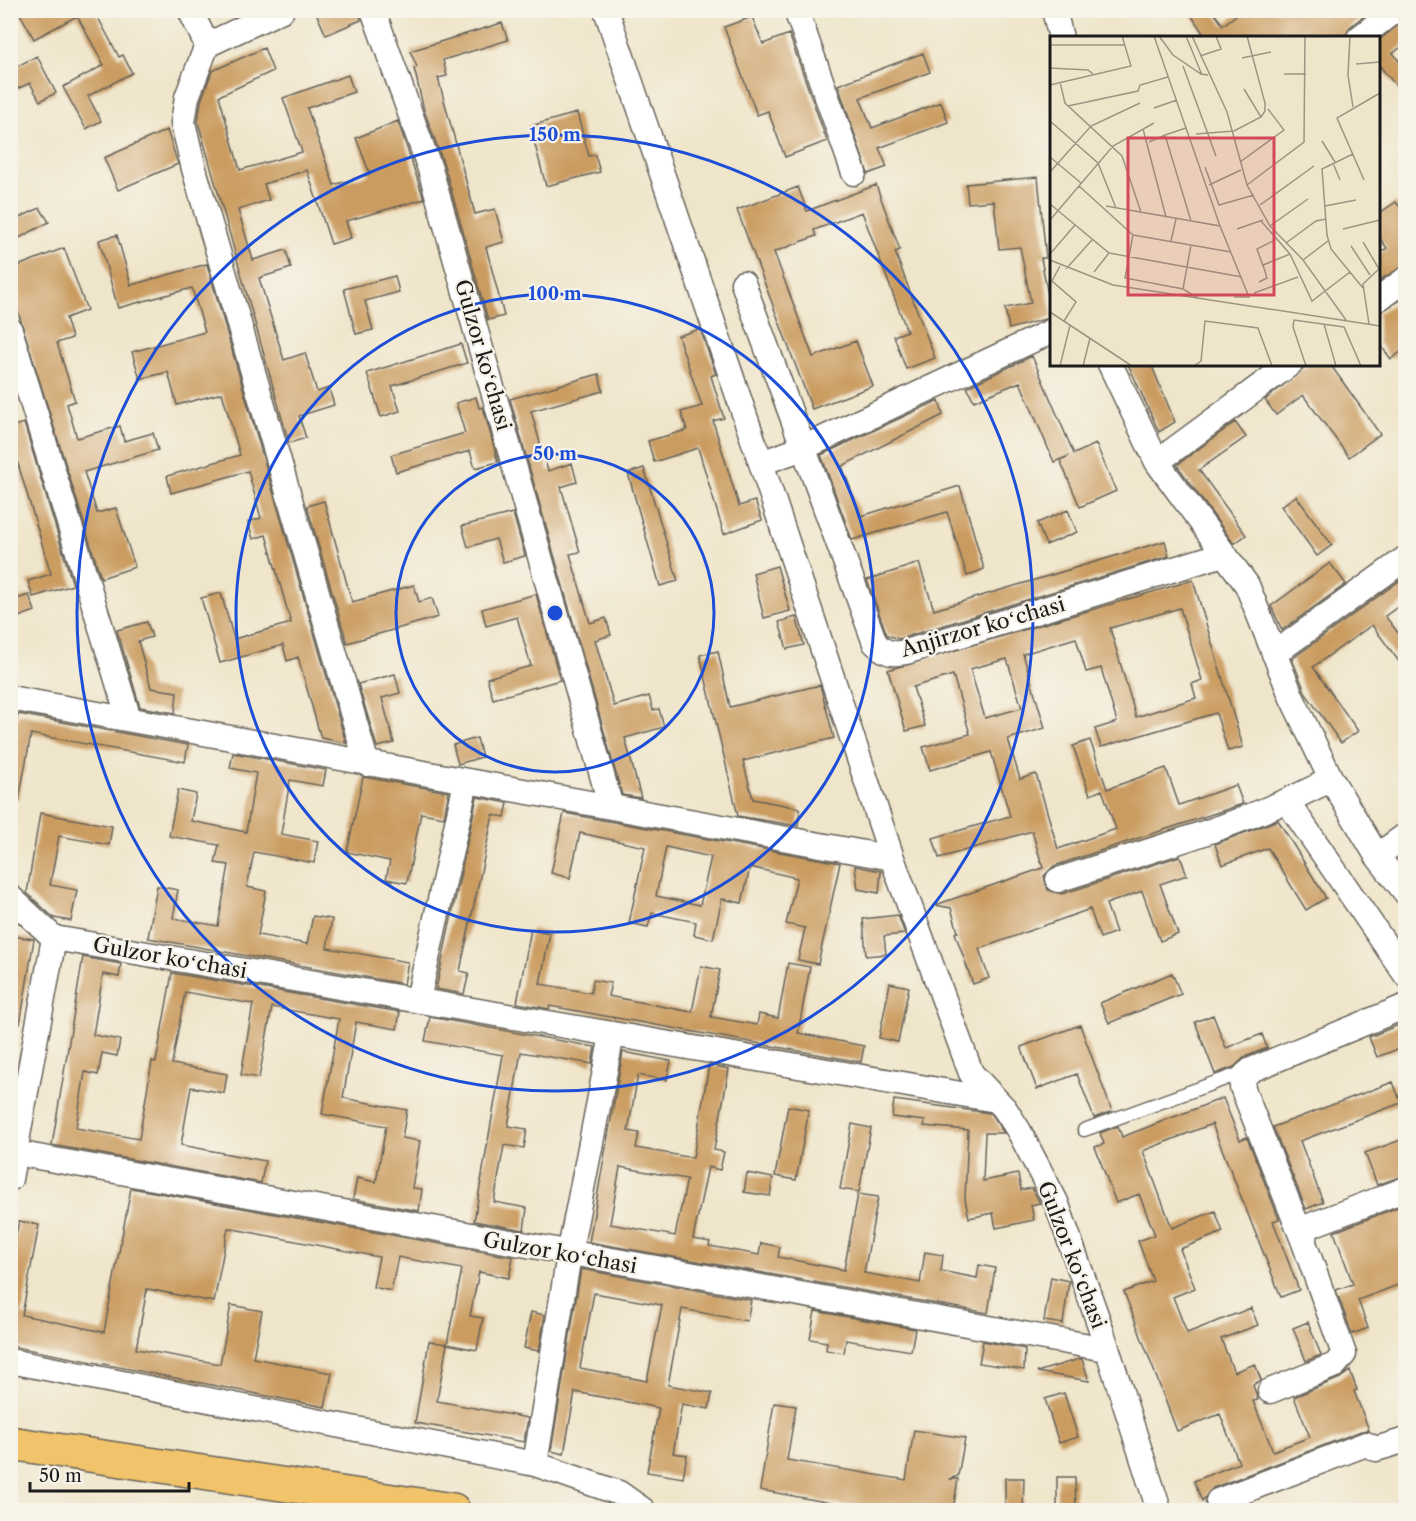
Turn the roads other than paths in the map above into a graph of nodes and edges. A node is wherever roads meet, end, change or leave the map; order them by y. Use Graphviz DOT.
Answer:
graph roads {
  1 [pos="190,10"];
  2 [pos="282,10"];
  3 [pos="373,10"];
  4 [pos="606,10"];
  5 [pos="796,10"];
  6 [pos="1054,10"];
  7 [pos="1395,10"];
  8 [pos="1060,36"];
  9 [pos="1362,36"];
  10 [pos="207,45"];
  11 [pos="854,173"];
  12 [pos="1406,279"];
  13 [pos="743,283"];
  14 [pos="1380,298"];
  15 [pos="10,330"];
  16 [pos="1050,332"];
  17 [pos="1111,366"];
  18 [pos="1287,366"];
  19 [pos="803,448"];
  20 [pos="1157,462"];
  21 [pos="762,463"];
  22 [pos="1223,554"];
  23 [pos="1406,558"];
  24 [pos="1274,654"];
  25 [pos="10,698"];
  26 [pos="129,719"];
  27 [pos="367,764"];
  28 [pos="1331,779"];
  29 [pos="466,782"];
  30 [pos="1287,801"];
  31 [pos="611,807"];
  32 [pos="1406,835"];
  33 [pos="1377,856"];
  34 [pos="892,858"];
  35 [pos="1058,880"];
  36 [pos="1406,893"];
  37 [pos="10,897"];
  38 [pos="54,938"];
  39 [pos="1406,975"];
  40 [pos="418,1000"];
  41 [pos="1406,1006"];
  42 [pos="612,1035"];
  43 [pos="1251,1070"];
  44 [pos="996,1101"];
  45 [pos="1084,1130"];
  46 [pos="13,1153"];
  47 [pos="10,1179"];
  48 [pos="1406,1189"];
  49 [pos="1303,1240"];
  50 [pos="569,1255"];
  51 [pos="1106,1349"];
  52 [pos="10,1361"];
  53 [pos="1270,1391"];
  54 [pos="1406,1440"];
  55 [pos="10,1443"];
  56 [pos="535,1464"];
  57 [pos="1218,1501"];
  58 [pos="453,1510"];
  59 [pos="643,1510"];
  60 [pos="1159,1510"];
  1 -- 10 [label="street"];
  2 -- 10 [label="street"];
  3 -- 31 [label="street, Gulzor koʻchasi"];
  4 -- 21 [label="street, Gulzor koʻchasi"];
  5 -- 11 [label="street"];
  6 -- 8 [label="street"];
  7 -- 9 [label="street"];
  10 -- 27 [label="street"];
  12 -- 14 [label="street"];
  13 -- 19 [label="street, Anjirzor koʻchasi"];
  15 -- 26 [label="street"];
  16 -- 19 [label="street"];
  17 -- 20 [label="street"];
  18 -- 20 [label="street"];
  19 -- 21 [label="street"];
  19 -- 22 [label="street, Anjirzor koʻchasi"];
  20 -- 22 [label="street"];
  21 -- 34 [label="street, Gulzor koʻchasi"];
  22 -- 24 [label="street"];
  23 -- 24 [label="street"];
  24 -- 28 [label="street"];
  25 -- 26 [label="street"];
  26 -- 27 [label="street"];
  27 -- 29 [label="street"];
  28 -- 30 [label="street"];
  28 -- 33 [label="street"];
  29 -- 31 [label="street"];
  29 -- 40 [label="street"];
  30 -- 35 [label="street"];
  30 -- 39 [label="street"];
  31 -- 34 [label="street"];
  32 -- 33 [label="street"];
  33 -- 36 [label="street"];
  34 -- 44 [label="street, Gulzor koʻchasi"];
  37 -- 38 [label="street"];
  38 -- 40 [label="street, Gulzor koʻchasi"];
  38 -- 46 [label="street"];
  40 -- 42 [label="street, Gulzor koʻchasi"];
  41 -- 43 [label="street"];
  42 -- 44 [label="street, Gulzor koʻchasi"];
  42 -- 50 [label="street"];
  43 -- 45 [label="lane"];
  43 -- 49 [label="street"];
  44 -- 51 [label="street, Gulzor koʻchasi"];
  46 -- 47 [label="street"];
  46 -- 50 [label="street, Gulzor koʻchasi"];
  48 -- 49 [label="street"];
  49 -- 53 [label="street"];
  50 -- 51 [label="street, Gulzor koʻchasi"];
  50 -- 56 [label="street"];
  51 -- 60 [label="street, Gulzor koʻchasi"];
  52 -- 56 [label="street"];
  54 -- 57 [label="street"];
  55 -- 58 [label="main road"];
  56 -- 59 [label="street"];
}
